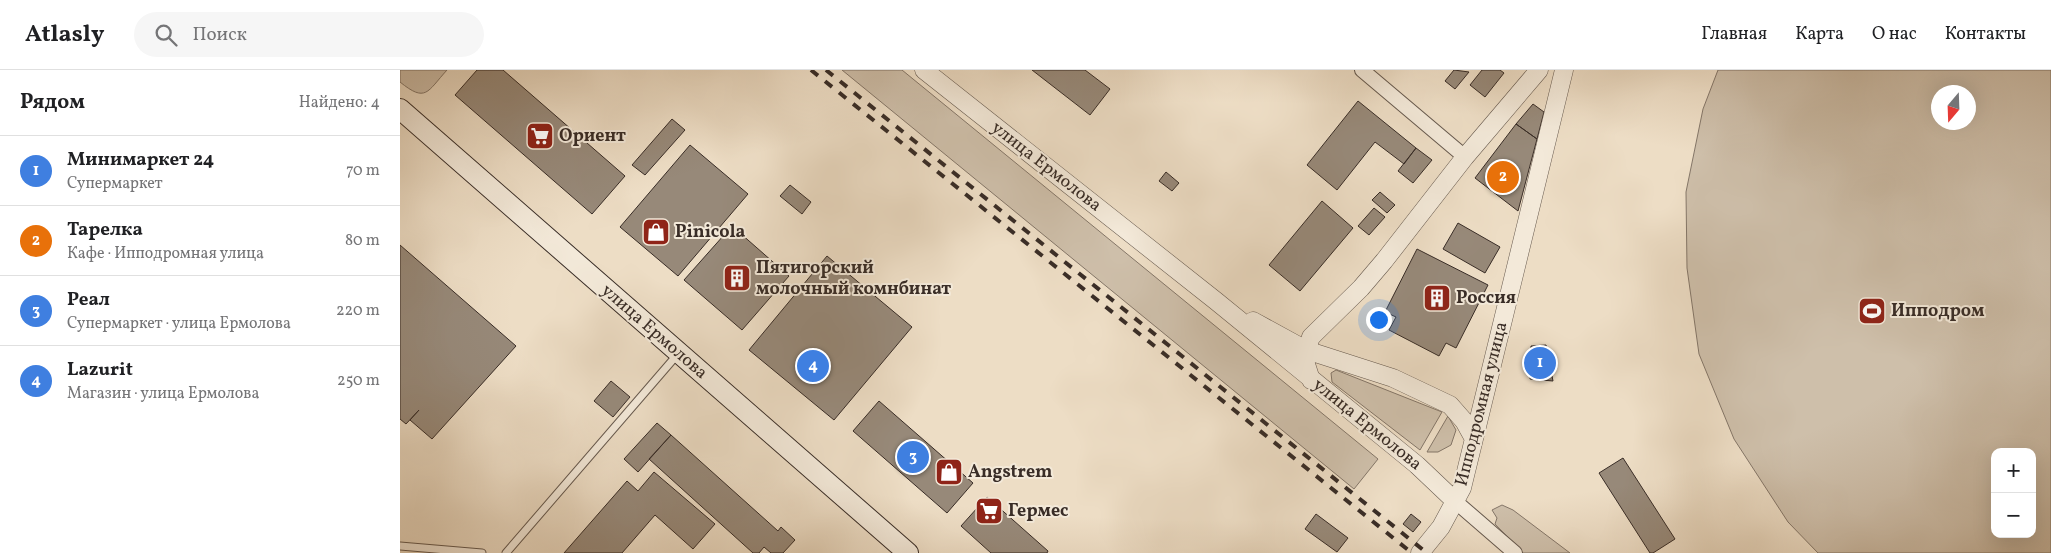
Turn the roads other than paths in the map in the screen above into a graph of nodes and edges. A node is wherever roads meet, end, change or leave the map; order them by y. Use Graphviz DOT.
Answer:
graph roads {
  1 [pos="924,70"];
  2 [pos="1362,70"];
  3 [pos="1539,70"];
  4 [pos="1564,70"];
  5 [pos="400,109"];
  6 [pos="1465,157"];
  7 [pos="1216,301"];
  8 [pos="1306,350"];
  9 [pos="678,353"];
  10 [pos="1311,380"];
  11 [pos="1474,440"];
  12 [pos="1456,502"];
  13 [pos="400,546"];
  14 [pos="482,553"];
  15 [pos="506,553"];
  16 [pos="908,553"];
  17 [pos="1420,553"];
  18 [pos="1516,553"];
  1 -- 7 [label="street, улица Ермолова"];
  2 -- 6 [label="street"];
  3 -- 6 [label="street"];
  4 -- 11 [label="street, Ипподромная улица"];
  5 -- 9 [label="main road, улица Ермолова"];
  6 -- 8 [label="street"];
  7 -- 8 [label="street, улица Ермолова"];
  7 -- 10 [label="street, улица Ермолова"];
  8 -- 10 [label="street"];
  8 -- 11 [label="street, улица Ермолова"];
  9 -- 15 [label="lane"];
  9 -- 16 [label="main road, улица Ермолова"];
  10 -- 12 [label="street, улица Ермолова"];
  11 -- 12 [label="street, Ипподромная улица"];
  12 -- 17 [label="street, Ипподромная улица"];
  12 -- 18 [label="street, улица Ермолова"];
  13 -- 14 [label="lane"];
}
